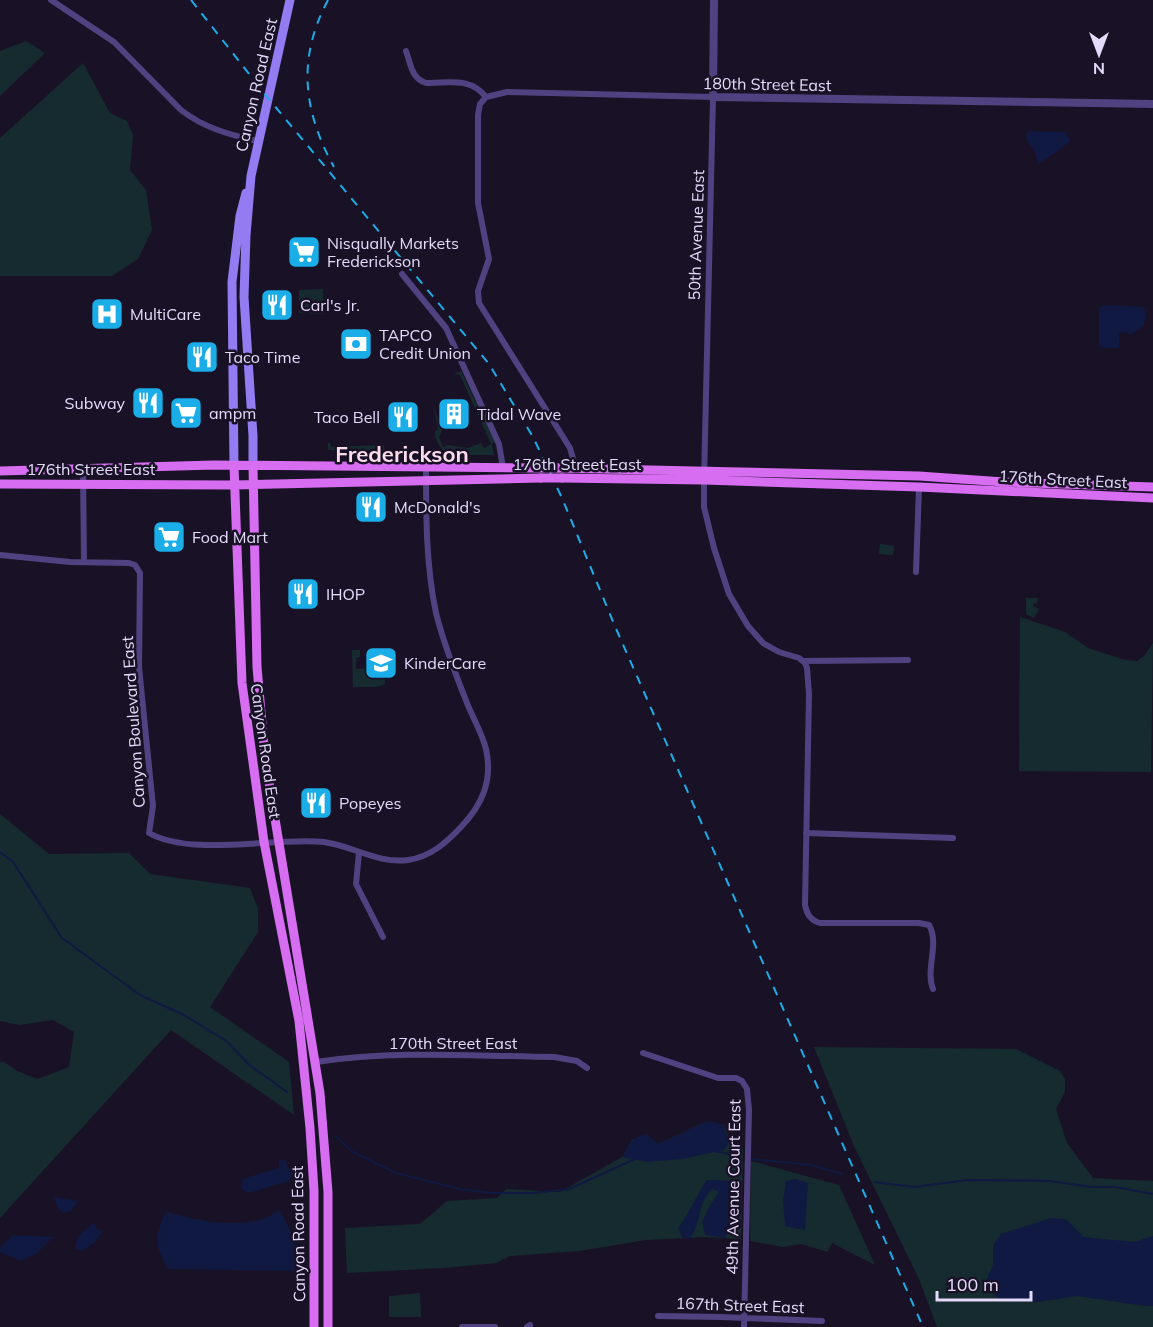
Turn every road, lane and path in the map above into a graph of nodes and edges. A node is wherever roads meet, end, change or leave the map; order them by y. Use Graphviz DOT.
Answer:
graph roads {
  1 [pos="51,0"];
  2 [pos="290,0"];
  3 [pos="714,0"];
  4 [pos="406,51"];
  5 [pos="486,97"];
  6 [pos="713,97"];
  7 [pos="1153,104"];
  8 [pos="258,141"];
  9 [pos="251,176"];
  10 [pos="402,274"];
  11 [pos="234,466"];
  12 [pos="252,466"];
  13 [pos="426,468"];
  14 [pos="503,468"];
  15 [pos="83,469"];
  16 [pos="576,469"];
  17 [pos="0,471"];
  18 [pos="704,476"];
  19 [pos="426,481"];
  20 [pos="1004,482"];
  21 [pos="0,483"];
  22 [pos="83,483"];
  23 [pos="252,484"];
  24 [pos="234,485"];
  25 [pos="919,487"];
  26 [pos="1153,487"];
  27 [pos="932,488"];
  28 [pos="1153,498"];
  29 [pos="0,555"];
  30 [pos="84,561"];
  31 [pos="916,572"];
  32 [pos="908,660"];
  33 [pos="802,661"];
  34 [pos="457,831"];
  35 [pos="806,833"];
  36 [pos="463,838"];
  37 [pos="953,838"];
  38 [pos="279,841"];
  39 [pos="264,842"];
  40 [pos="358,853"];
  41 [pos="382,937"];
  42 [pos="933,989"];
  43 [pos="299,1021"];
  44 [pos="643,1053"];
  45 [pos="316,1062"];
  46 [pos="587,1068"];
  47 [pos="658,1316"];
  48 [pos="744,1319"];
  49 [pos="822,1321"];
  50 [pos="482,1326"];
  51 [pos="314,1327"];
  52 [pos="328,1327"];
  53 [pos="462,1327"];
  54 [pos="495,1327"];
  55 [pos="744,1327"];
  1 -- 8 [label="street"];
  2 -- 8 [label="main road, Canyon Road East"];
  3 -- 6 [label="street, 50th Avenue East"];
  4 -- 5 [label="street"];
  5 -- 6 [label="street, 180th Street East"];
  5 -- 16 [label="street"];
  6 -- 7 [label="street, 180th Street East"];
  6 -- 18 [label="street, 50th Avenue East"];
  8 -- 9 [label="main road, Canyon Road East"];
  9 -- 11 [label="main road, Canyon Road East"];
  9 -- 12 [label="main road, Canyon Road East"];
  10 -- 14 [label="street"];
  11 -- 12 [label="main road, 176th Street East"];
  11 -- 15 [label="main road, 176th Street East"];
  11 -- 24 [label="main road, Canyon Road East"];
  12 -- 13 [label="main road, 176th Street East"];
  12 -- 23 [label="main road, Canyon Road East"];
  13 -- 14 [label="main road, 176th Street East"];
  13 -- 19 [label="street"];
  14 -- 16 [label="main road, 176th Street East, bridge"];
  15 -- 17 [label="main road, 176th Street East"];
  15 -- 22 [label="street"];
  16 -- 18 [label="main road, 176th Street East"];
  18 -- 19 [label="main road, 176th Street East, bridge"];
  18 -- 20 [label="main road, 176th Street East"];
  18 -- 25 [label="main road, 176th Street East"];
  18 -- 33 [label="street, 50th Avenue East"];
  19 -- 23 [label="main road, 176th Street East"];
  19 -- 34 [label="street"];
  20 -- 26 [label="main road, 176th Street East"];
  20 -- 27 [label="main road"];
  21 -- 22 [label="main road, 176th Street East"];
  22 -- 24 [label="main road, 176th Street East"];
  22 -- 30 [label="street"];
  23 -- 24 [label="main road, 176th Street East"];
  23 -- 38 [label="main road, Canyon Road East"];
  24 -- 39 [label="main road, Canyon Road East"];
  25 -- 27 [label="main road, 176th Street East"];
  25 -- 31 [label="street"];
  27 -- 28 [label="main road, 176th Street East"];
  29 -- 30 [label="street, Canyon Boulevard East"];
  30 -- 39 [label="street, Canyon Boulevard East"];
  32 -- 33 [label="street"];
  33 -- 35 [label="street"];
  34 -- 36 [label="street"];
  34 -- 40 [label="street"];
  35 -- 37 [label="street"];
  35 -- 42 [label="street"];
  38 -- 39 [label="street"];
  38 -- 40 [label="street"];
  38 -- 45 [label="main road, Canyon Road East"];
  39 -- 43 [label="main road, Canyon Road East"];
  40 -- 41 [label="street"];
  43 -- 45 [label="main road"];
  43 -- 51 [label="main road, Canyon Road East"];
  44 -- 48 [label="street, 49th Avenue Court East"];
  45 -- 46 [label="street, 170th Street East"];
  45 -- 52 [label="main road, Canyon Road East"];
  47 -- 48 [label="street, 167th Street East"];
  48 -- 49 [label="street, 167th Street East"];
  48 -- 55 [label="street, 49th Avenue Court East"];
  50 -- 53 [label="street"];
  50 -- 54 [label="street"];
}
